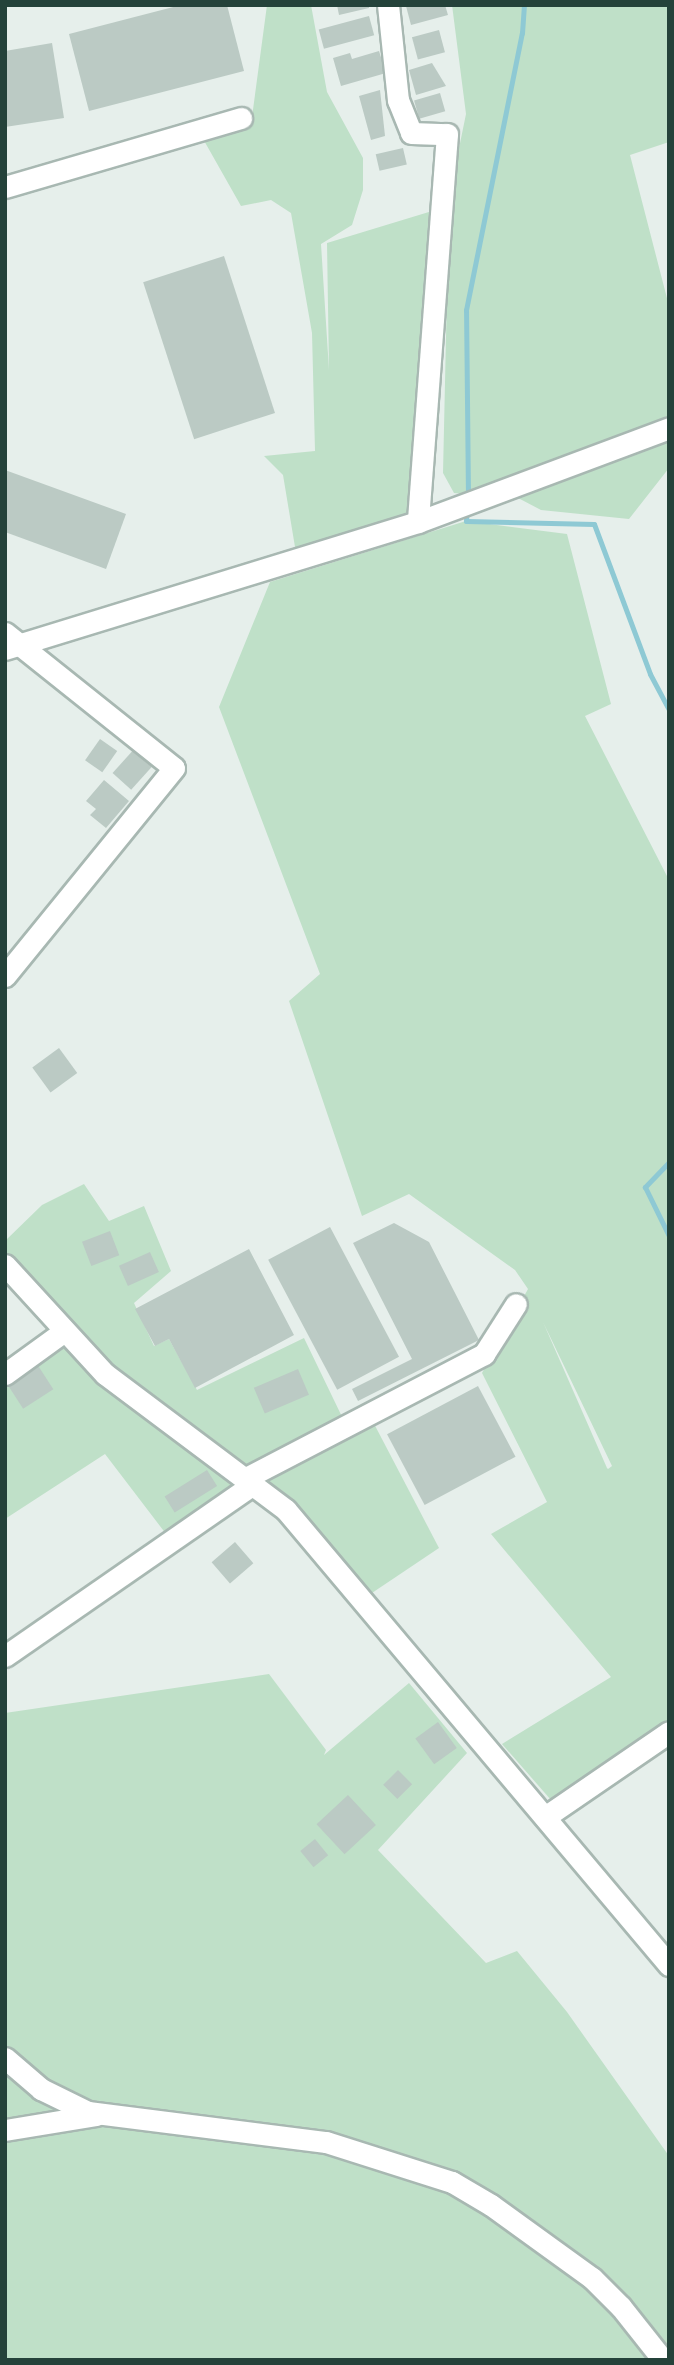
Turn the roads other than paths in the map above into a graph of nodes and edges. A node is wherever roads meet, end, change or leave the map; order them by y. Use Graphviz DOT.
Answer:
graph roads {
  1 [pos="388,5"];
  2 [pos="241,118"];
  3 [pos="5,187"];
  4 [pos="669,428"];
  5 [pos="418,522"];
  6 [pos="10,642"];
  7 [pos="5,976"];
  8 [pos="5,1265"];
  9 [pos="516,1304"];
  10 [pos="63,1332"];
  11 [pos="5,1374"];
  12 [pos="248,1482"];
  13 [pos="5,1656"];
  14 [pos="669,1732"];
  15 [pos="545,1817"];
  16 [pos="669,1965"];
  17 [pos="5,2059"];
  18 [pos="103,2114"];
  19 [pos="5,2130"];
  20 [pos="663,2360"];
  1 -- 5 [label="street"];
  2 -- 3 [label="street"];
  4 -- 5 [label="street"];
  5 -- 6 [label="street"];
  6 -- 7 [label="street"];
  8 -- 10 [label="street"];
  9 -- 12 [label="street"];
  10 -- 11 [label="street"];
  10 -- 12 [label="street"];
  12 -- 13 [label="street"];
  12 -- 15 [label="street"];
  14 -- 15 [label="street"];
  15 -- 16 [label="street"];
  17 -- 18 [label="street"];
  18 -- 19 [label="street"];
  18 -- 20 [label="street"];
}
